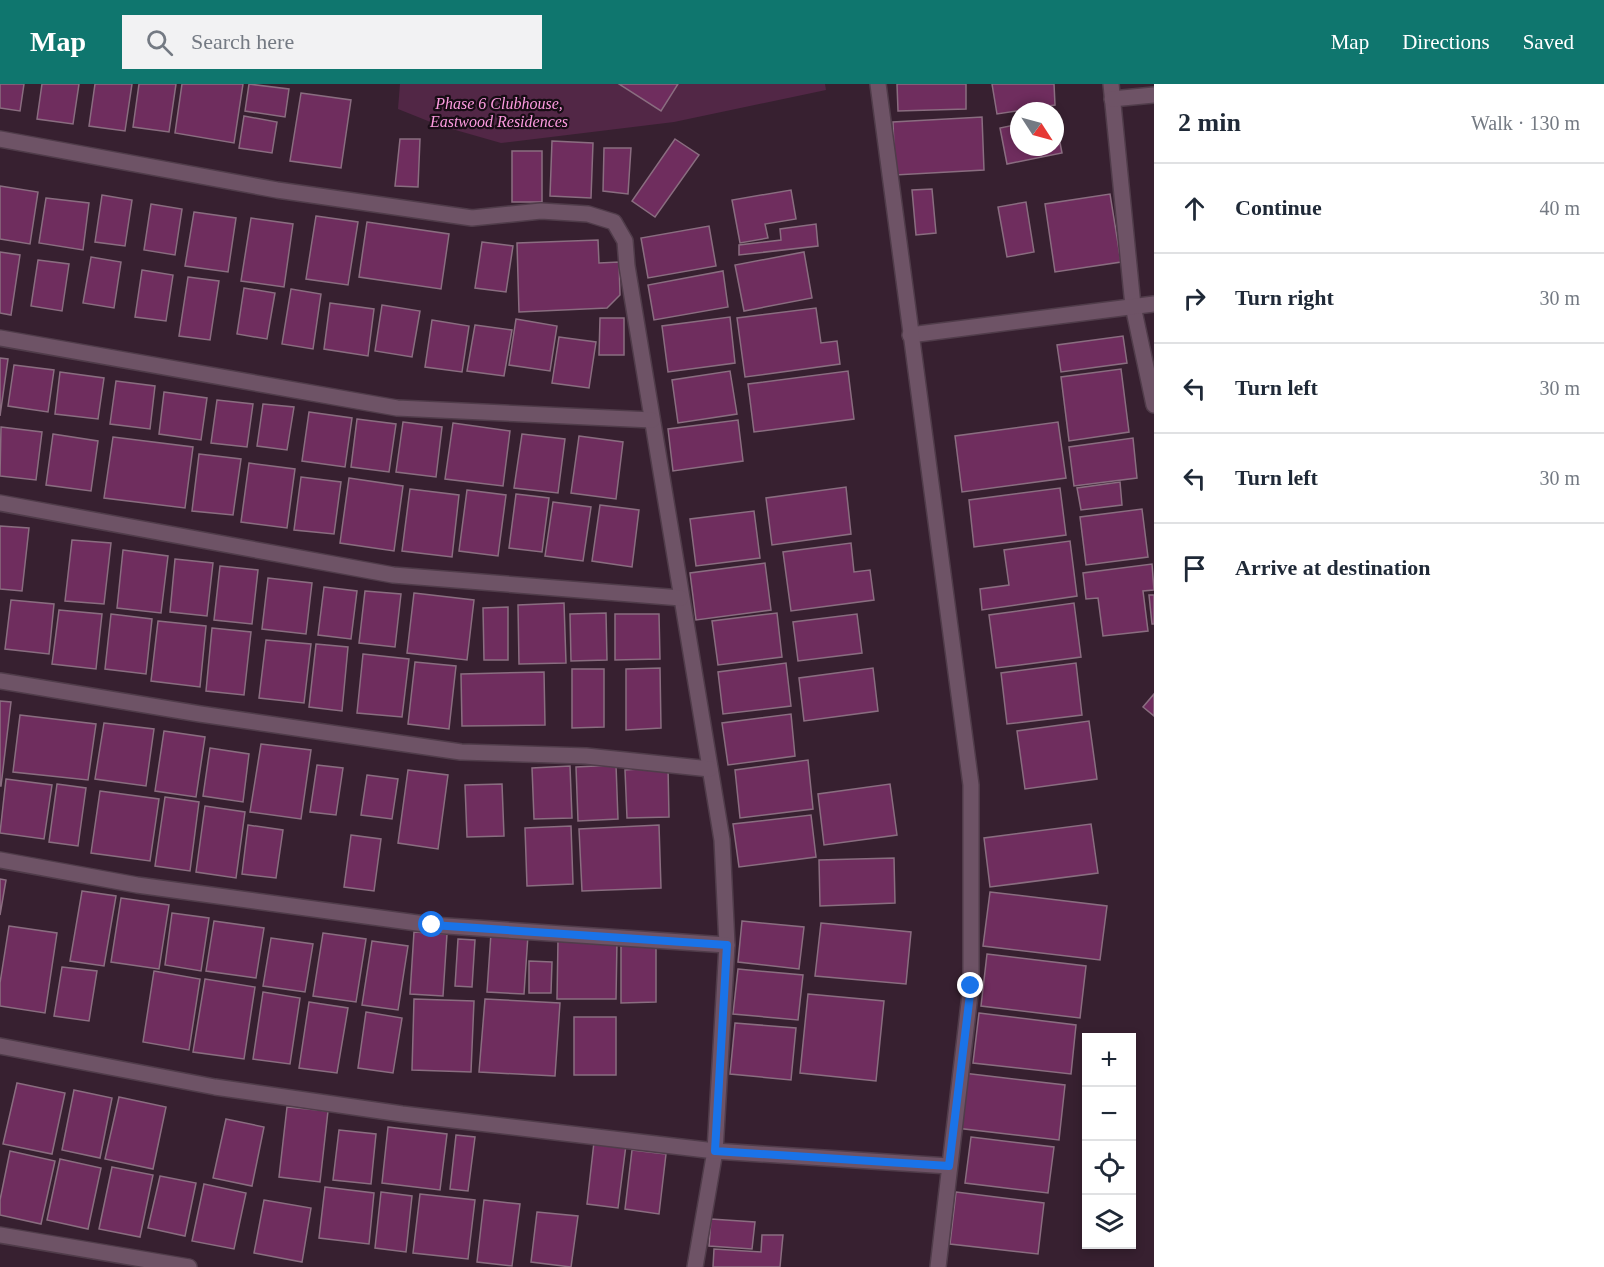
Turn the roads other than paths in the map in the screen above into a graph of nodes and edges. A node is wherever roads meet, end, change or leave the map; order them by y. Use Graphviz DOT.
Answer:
graph roads {
  1 [pos="878,84"];
  2 [pos="1112,91"];
  3 [pos="1154,95"];
  4 [pos="0,139"];
  5 [pos="1154,304"];
  6 [pos="1133,306"];
  7 [pos="910,335"];
  8 [pos="0,338"];
  9 [pos="1154,405"];
  10 [pos="652,420"];
  11 [pos="0,503"];
  12 [pos="681,598"];
  13 [pos="0,681"];
  14 [pos="710,769"];
  15 [pos="0,860"];
  16 [pos="727,945"];
  17 [pos="0,1046"];
  18 [pos="715,1151"];
  19 [pos="949,1166"];
  20 [pos="0,1235"];
  21 [pos="189,1267"];
  22 [pos="695,1267"];
  23 [pos="938,1267"];
  1 -- 7 [label="street"];
  2 -- 3 [label="street"];
  2 -- 6 [label="street"];
  4 -- 10 [label="street"];
  5 -- 6 [label="street"];
  6 -- 7 [label="street"];
  6 -- 9 [label="street"];
  7 -- 19 [label="street"];
  8 -- 10 [label="street"];
  10 -- 12 [label="street"];
  11 -- 12 [label="street"];
  12 -- 14 [label="street"];
  13 -- 14 [label="street"];
  14 -- 16 [label="street"];
  15 -- 16 [label="street"];
  16 -- 18 [label="street"];
  17 -- 18 [label="street"];
  18 -- 19 [label="street"];
  18 -- 22 [label="street"];
  19 -- 23 [label="street"];
  20 -- 21 [label="street"];
}
